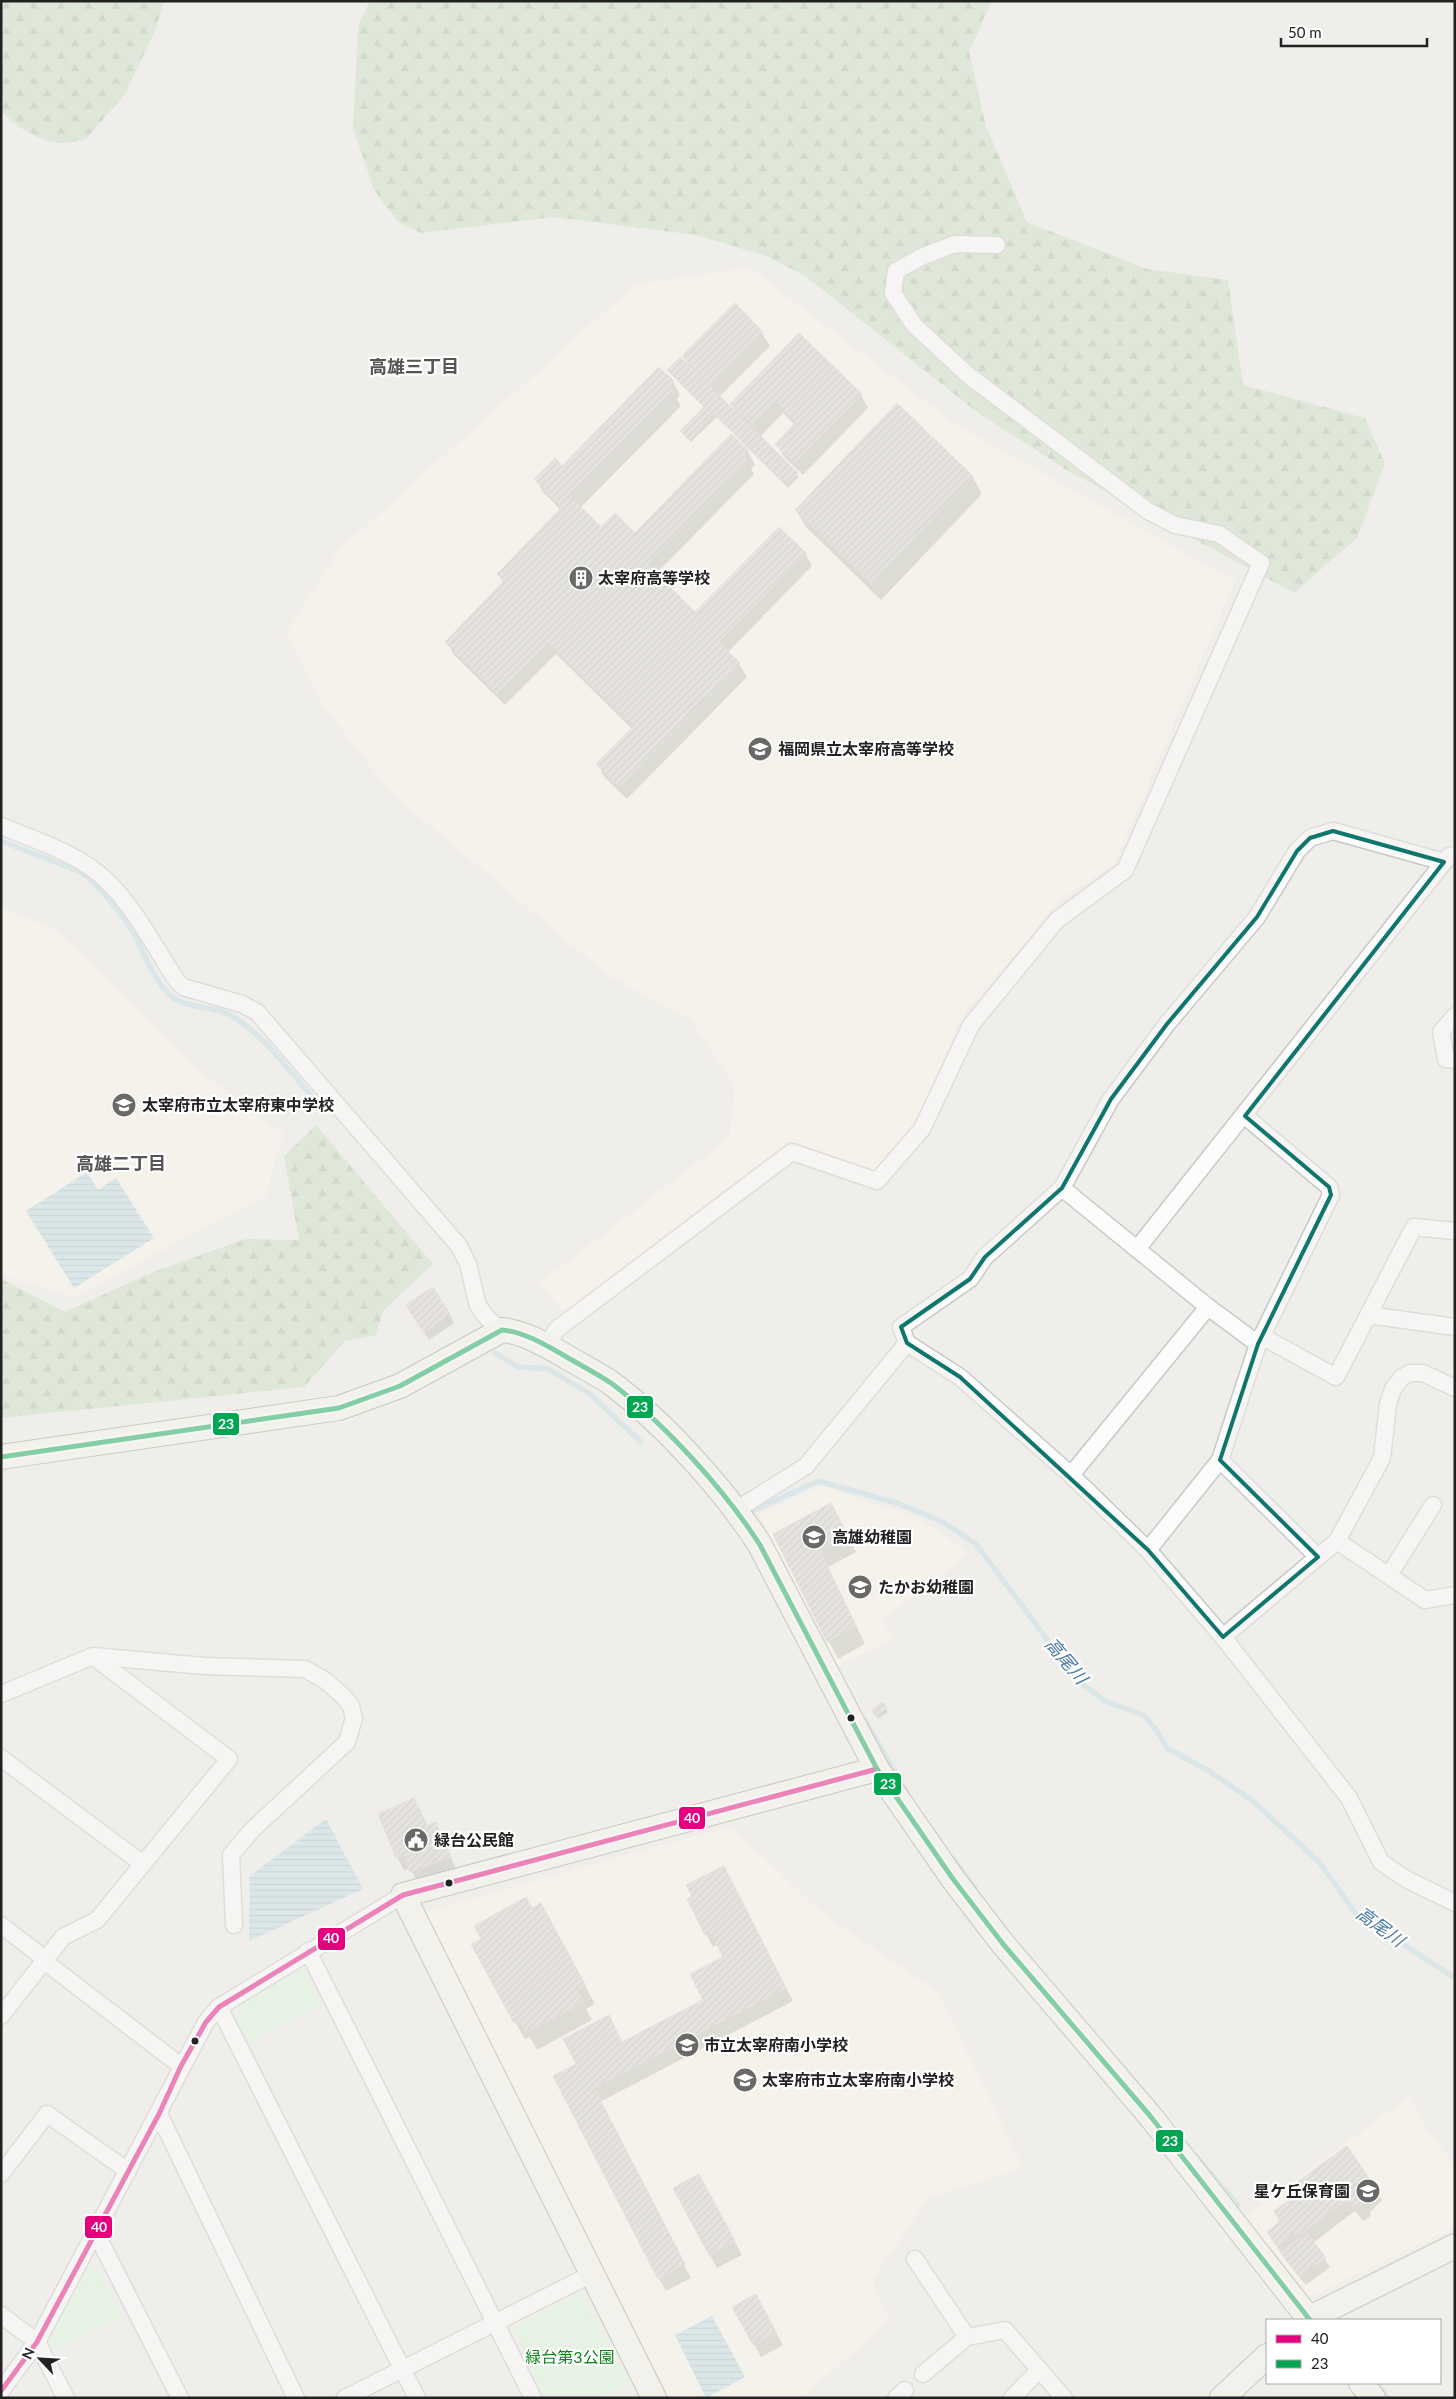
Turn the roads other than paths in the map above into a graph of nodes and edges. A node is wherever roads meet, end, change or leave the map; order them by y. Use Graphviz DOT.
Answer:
graph roads {
  1 [pos="997,245"];
  2 [pos="1,826"];
  3 [pos="1449,858"];
  4 [pos="1455,1016"];
  5 [pos="1455,1060"];
  6 [pos="1245,1116"];
  7 [pos="1062,1188"];
  8 [pos="1455,1231"];
  9 [pos="1137,1249"];
  10 [pos="1208,1307"];
  11 [pos="1368,1315"];
  12 [pos="1455,1327"];
  13 [pos="502,1330"];
  14 [pos="1260,1340"];
  15 [pos="907,1343"];
  16 [pos="547,1346"];
  17 [pos="1455,1388"];
  18 [pos="1,1457"];
  19 [pos="1220,1460"];
  20 [pos="1070,1475"];
  21 [pos="1433,1505"];
  22 [pos="736,1510"];
  23 [pos="1337,1541"];
  24 [pos="1148,1550"];
  25 [pos="1318,1557"];
  26 [pos="1389,1575"];
  27 [pos="1455,1595"];
  28 [pos="1223,1637"];
  29 [pos="93,1656"];
  30 [pos="1,1694"];
  31 [pos="1,1758"];
  32 [pos="877,1769"];
  33 [pos="143,1864"];
  34 [pos="403,1895"];
  35 [pos="1455,1903"];
  36 [pos="1,1925"];
  37 [pos="234,1925"];
  38 [pos="308,1951"];
  39 [pos="44,1960"];
  40 [pos="219,2008"];
  41 [pos="1,2016"];
  42 [pos="181,2066"];
  43 [pos="159,2114"];
  44 [pos="128,2172"];
  45 [pos="1,2174"];
  46 [pos="96,2233"];
  47 [pos="1455,2246"];
  48 [pos="915,2259"];
  49 [pos="592,2274"];
  50 [pos="1,2314"];
  51 [pos="1307,2319"];
  52 [pos="1310,2319"];
  53 [pos="495,2322"];
  54 [pos="967,2337"];
  55 [pos="37,2342"];
  56 [pos="1266,2357"];
  57 [pos="402,2369"];
  58 [pos="1039,2370"];
  59 [pos="923,2374"];
  60 [pos="1362,2384"];
  61 [pos="1,2391"];
  62 [pos="66,2398"];
  63 [pos="180,2398"];
  64 [pos="296,2398"];
  65 [pos="345,2398"];
  66 [pos="417,2398"];
  67 [pos="533,2398"];
  68 [pos="654,2398"];
  69 [pos="1012,2398"];
  70 [pos="1064,2398"];
  71 [pos="1222,2398"];
  72 [pos="1373,2398"];
  1 -- 16 [label="street"];
  2 -- 13 [label="street"];
  3 -- 6 [label="street"];
  3 -- 7 [label="street"];
  4 -- 5 [label="street"];
  6 -- 9 [label="street"];
  6 -- 14 [label="street"];
  7 -- 9 [label="street"];
  7 -- 15 [label="street"];
  8 -- 11 [label="street"];
  9 -- 10 [label="street"];
  10 -- 14 [label="street"];
  10 -- 20 [label="street"];
  11 -- 12 [label="street"];
  11 -- 14 [label="street"];
  13 -- 16 [label="street"];
  13 -- 18 [label="street"];
  14 -- 19 [label="street"];
  15 -- 20 [label="street"];
  15 -- 22 [label="street"];
  16 -- 22 [label="street"];
  17 -- 23 [label="street"];
  19 -- 24 [label="street"];
  19 -- 25 [label="street"];
  20 -- 24 [label="street"];
  21 -- 26 [label="street"];
  22 -- 32 [label="street"];
  23 -- 25 [label="street"];
  23 -- 26 [label="street"];
  24 -- 28 [label="street"];
  25 -- 28 [label="street"];
  26 -- 27 [label="street"];
  28 -- 35 [label="street"];
  29 -- 30 [label="street"];
  29 -- 33 [label="street"];
  29 -- 37 [label="street"];
  31 -- 33 [label="street"];
  32 -- 34 [label="street"];
  32 -- 51 [label="street"];
  33 -- 39 [label="street"];
  34 -- 38 [label="street"];
  34 -- 49 [label="street"];
  36 -- 39 [label="street"];
  38 -- 40 [label="street"];
  38 -- 53 [label="street"];
  39 -- 41 [label="street"];
  39 -- 42 [label="street"];
  40 -- 42 [label="street"];
  40 -- 57 [label="street"];
  42 -- 43 [label="street"];
  43 -- 44 [label="street"];
  43 -- 64 [label="street"];
  44 -- 45 [label="street"];
  44 -- 46 [label="street"];
  46 -- 55 [label="street"];
  46 -- 63 [label="street"];
  47 -- 52 [label="street"];
  48 -- 54 [label="street"];
  49 -- 53 [label="street"];
  49 -- 68 [label="street"];
  50 -- 55 [label="street"];
  53 -- 57 [label="street"];
  53 -- 67 [label="street"];
  54 -- 58 [label="street"];
  54 -- 59 [label="street"];
  55 -- 61 [label="street"];
  55 -- 62 [label="street"];
  56 -- 71 [label="street"];
  57 -- 65 [label="street"];
  57 -- 66 [label="street"];
  58 -- 69 [label="street"];
  58 -- 70 [label="street"];
  60 -- 72 [label="street"];
}
